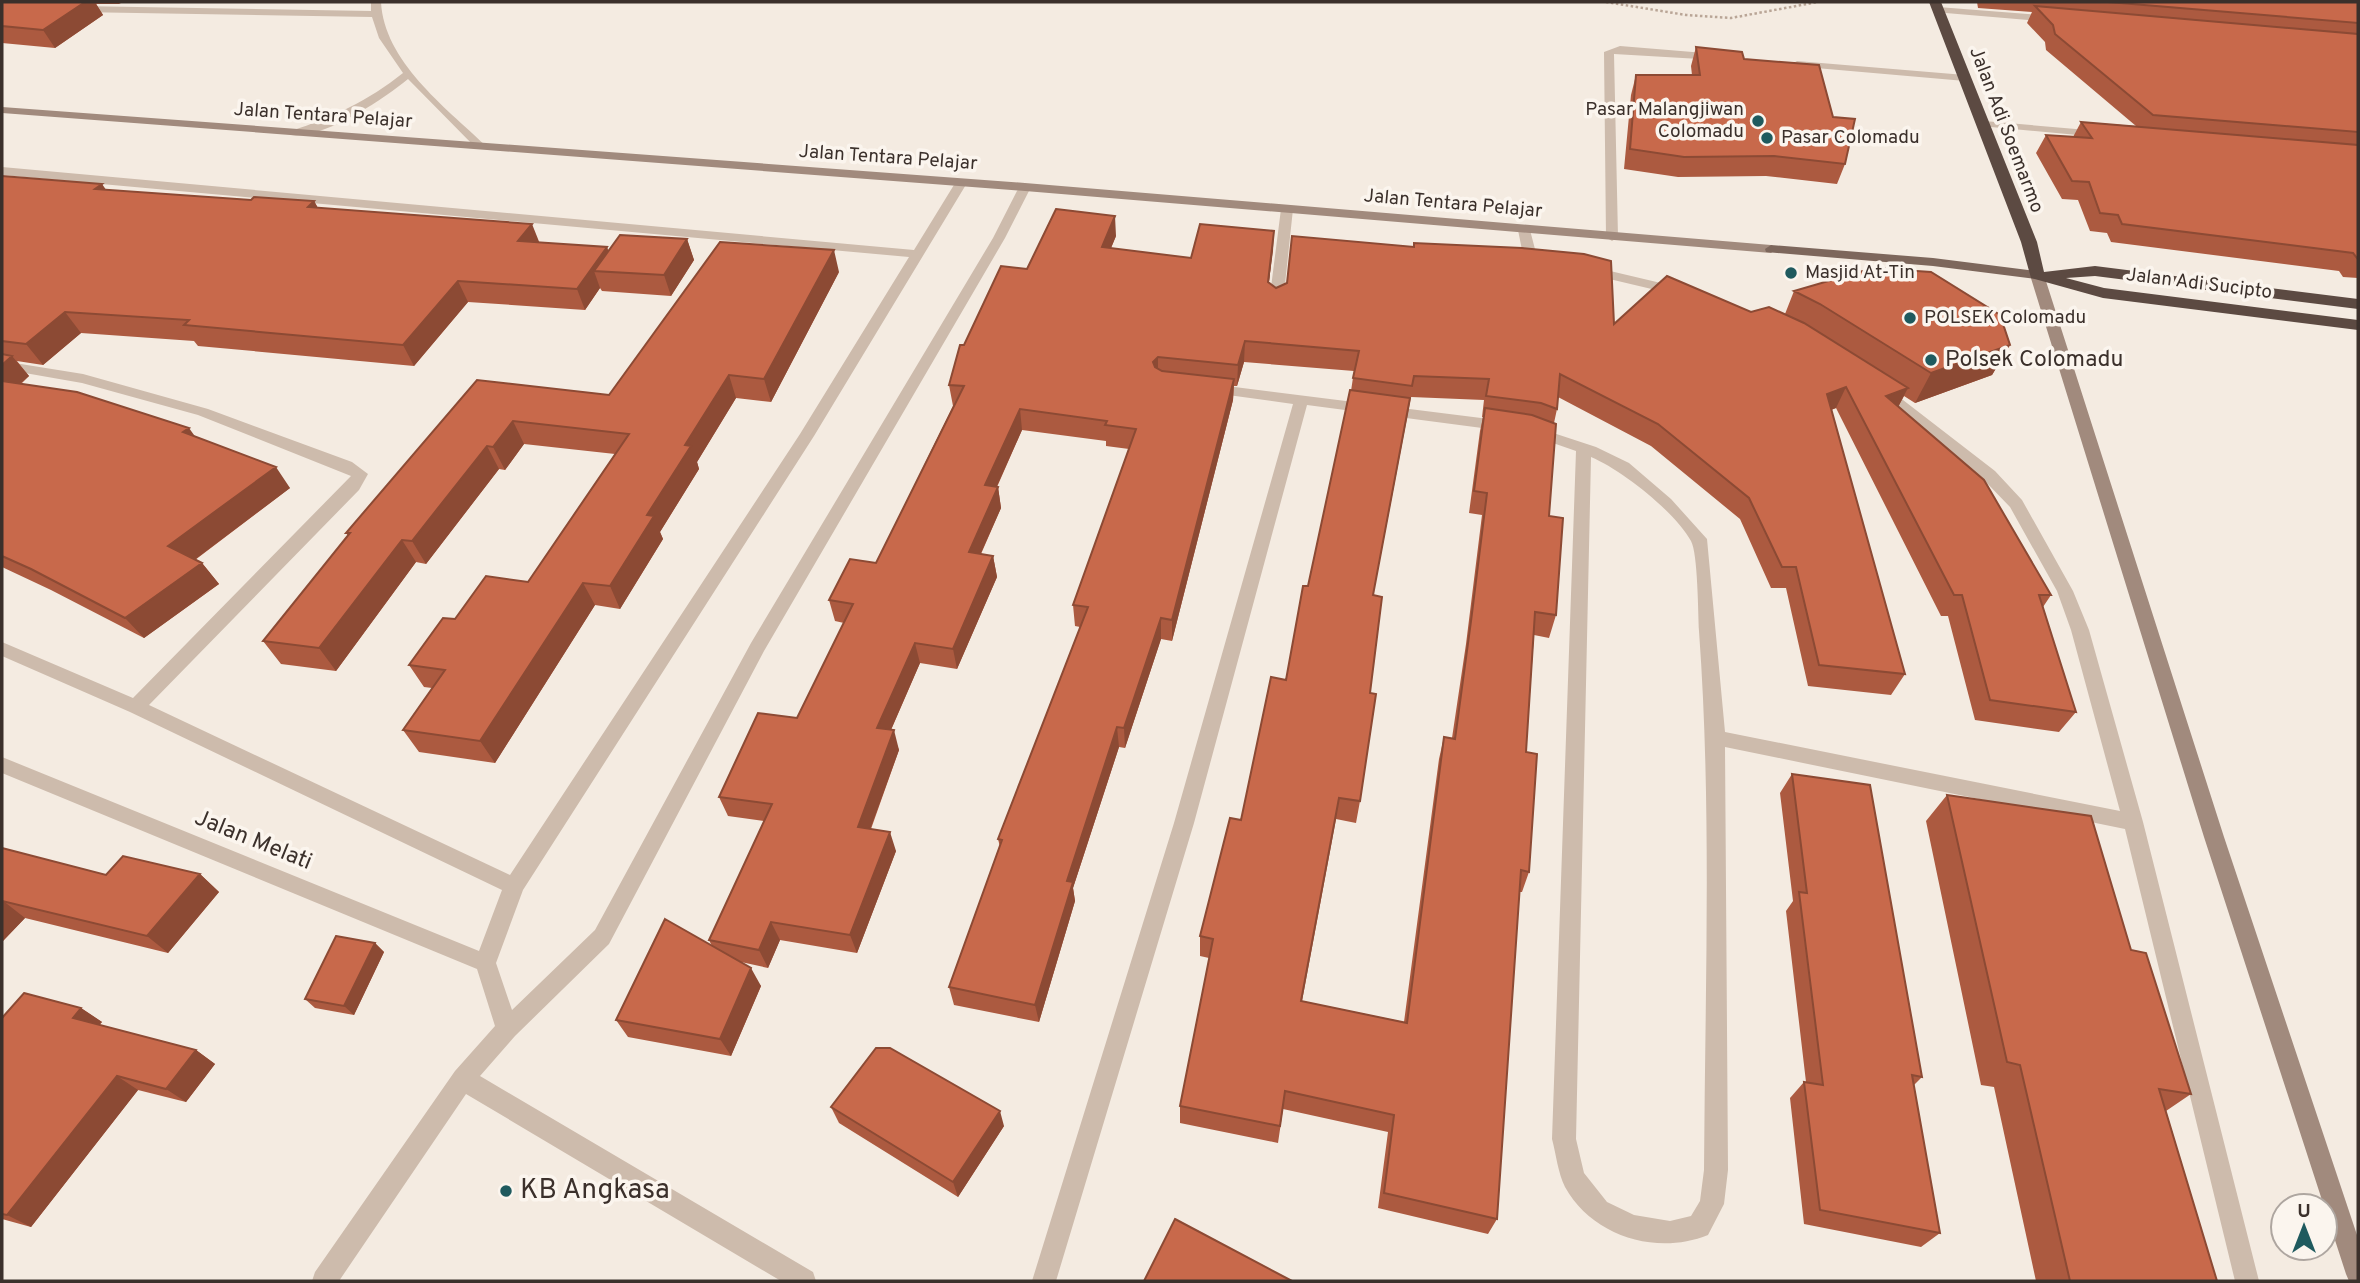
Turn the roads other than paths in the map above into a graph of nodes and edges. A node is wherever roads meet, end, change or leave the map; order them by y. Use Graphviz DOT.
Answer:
graph roads {
  1 [pos="298,2"];
  2 [pos="376,2"];
  3 [pos="1936,6"];
  4 [pos="69,9"];
  5 [pos="285,12"];
  6 [pos="375,14"];
  7 [pos="2060,20"];
  8 [pos="1730,58"];
  9 [pos="1785,63"];
  10 [pos="410,73"];
  11 [pos="1965,78"];
  12 [pos="2,110"];
  13 [pos="1984,124"];
  14 [pos="295,133"];
  15 [pos="2109,135"];
  16 [pos="481,147"];
  17 [pos="2,171"];
  18 [pos="961,183"];
  19 [pos="1025,187"];
  20 [pos="1287,209"];
  21 [pos="1524,230"];
  22 [pos="1612,237"];
  23 [pos="1771,249"];
  24 [pos="918,254"];
  25 [pos="2037,275"];
  26 [pos="1699,295"];
  27 [pos="1276,303"];
  28 [pos="2358,304"];
  29 [pos="2358,325"];
  30 [pos="2,365"];
  31 [pos="1866,377"];
  32 [pos="1191,387"];
  33 [pos="1301,400"];
  34 [pos="1584,449"];
  35 [pos="2,649"];
  36 [pos="136,707"];
  37 [pos="1716,738"];
  38 [pos="2,765"];
  39 [pos="2133,822"];
  40 [pos="514,886"];
  41 [pos="485,963"];
  42 [pos="507,1029"];
  43 [pos="463,1079"];
  44 [pos="2358,1274"];
  45 [pos="324,1281"];
  46 [pos="804,1281"];
  47 [pos="1044,1281"];
  48 [pos="2247,1281"];
  1 -- 5 [label="street"];
  2 -- 6 [label="street"];
  3 -- 7 [label="street"];
  3 -- 11 [label="highway, Jalan Adi Soemarmo"];
  4 -- 5 [label="street"];
  5 -- 6 [label="street"];
  6 -- 10 [label="street"];
  8 -- 22 [label="street"];
  9 -- 11 [label="street"];
  10 -- 14 [label="street"];
  10 -- 16 [label="street"];
  11 -- 13 [label="highway, Jalan Adi Soemarmo"];
  12 -- 14 [label="main road, Jalan Tentara Pelajar"];
  13 -- 15 [label="street"];
  13 -- 25 [label="highway, Jalan Adi Soemarmo"];
  14 -- 16 [label="main road, Jalan Tentara Pelajar"];
  16 -- 18 [label="main road, Jalan Tentara Pelajar"];
  17 -- 24 [label="street"];
  18 -- 19 [label="main road, Jalan Tentara Pelajar"];
  18 -- 24 [label="street"];
  19 -- 20 [label="main road, Jalan Tentara Pelajar"];
  19 -- 42 [label="street"];
  20 -- 21 [label="main road, Jalan Tentara Pelajar"];
  20 -- 27 [label="street"];
  21 -- 22 [label="main road, Jalan Tentara Pelajar"];
  21 -- 26 [label="street"];
  22 -- 23 [label="main road, Jalan Tentara Pelajar"];
  23 -- 25 [label="main road, Jalan Adi Sucipto"];
  24 -- 40 [label="street"];
  25 -- 28 [label="highway, Jalan Adi Sucipto"];
  25 -- 29 [label="highway, Jalan Adi Sucipto"];
  25 -- 44 [label="main road"];
  30 -- 36 [label="street"];
  31 -- 39 [label="street"];
  32 -- 33 [label="street"];
  33 -- 34 [label="street"];
  33 -- 47 [label="street"];
  34 -- 37 [label="street"];
  34 -- 37 [label="street"];
  35 -- 36 [label="street"];
  36 -- 40 [label="street"];
  37 -- 39 [label="street"];
  38 -- 41 [label="street, Jalan Melati"];
  39 -- 48 [label="street"];
  40 -- 41 [label="street"];
  41 -- 42 [label="street"];
  42 -- 43 [label="street"];
  43 -- 45 [label="street"];
  43 -- 46 [label="street"];
}
